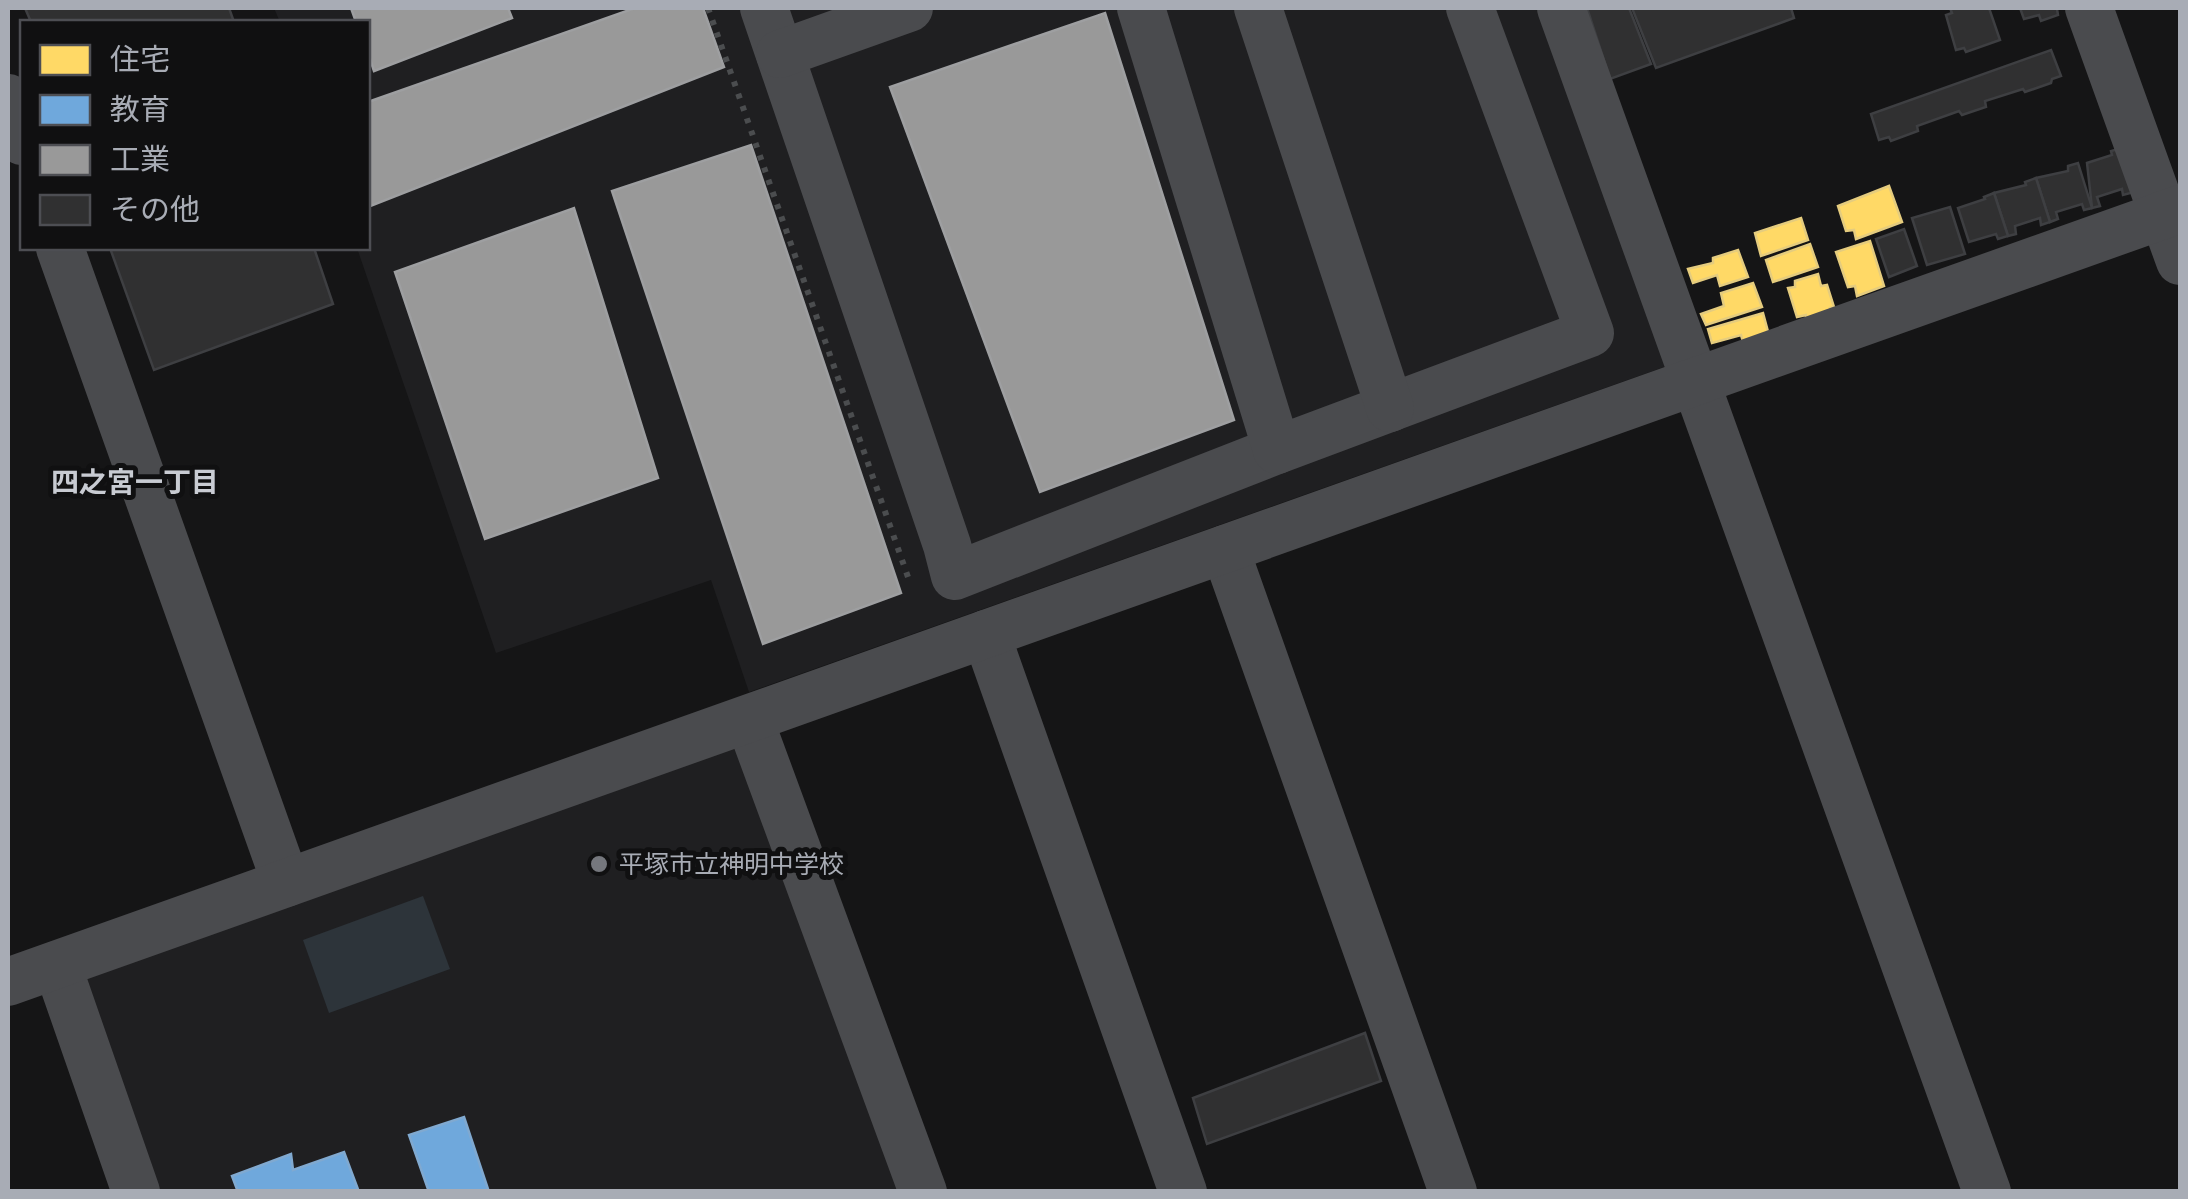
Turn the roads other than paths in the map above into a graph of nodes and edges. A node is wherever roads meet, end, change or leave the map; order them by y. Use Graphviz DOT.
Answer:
graph roads {
  1 [pos="764,8"];
  2 [pos="909,8"];
  3 [pos="1141,8"];
  4 [pos="1258,8"];
  5 [pos="1470,8"];
  6 [pos="1561,8"];
  7 [pos="2089,8"];
  8 [pos="780,54"];
  9 [pos="8,98"];
  10 [pos="20,135"];
  11 [pos="2172,212"];
  12 [pos="61,250"];
  13 [pos="2180,261"];
  14 [pos="1694,382"];
  15 [pos="1390,408"];
  16 [pos="1277,450"];
  17 [pos="1225,549"];
  18 [pos="986,634"];
  19 [pos="749,718"];
  20 [pos="286,883"];
  21 [pos="58,965"];
  22 [pos="8,982"];
  23 [pos="136,1192"];
  24 [pos="923,1192"];
  25 [pos="1183,1192"];
  26 [pos="1454,1192"];
  27 [pos="1987,1192"];
  1 -- 8 [label="street"];
  2 -- 8 [label="street"];
  3 -- 16 [label="street"];
  4 -- 15 [label="street"];
  5 -- 15 [label="street"];
  6 -- 14 [label="street"];
  7 -- 11 [label="street"];
  8 -- 16 [label="street"];
  9 -- 10 [label="street"];
  11 -- 13 [label="street"];
  11 -- 14 [label="street"];
  12 -- 20 [label="street"];
  14 -- 17 [label="street"];
  14 -- 27 [label="street"];
  15 -- 16 [label="street"];
  17 -- 18 [label="street"];
  17 -- 26 [label="street"];
  18 -- 19 [label="street"];
  18 -- 25 [label="street"];
  19 -- 20 [label="street"];
  19 -- 24 [label="street"];
  20 -- 21 [label="street"];
  21 -- 22 [label="street"];
  21 -- 23 [label="street"];
}
